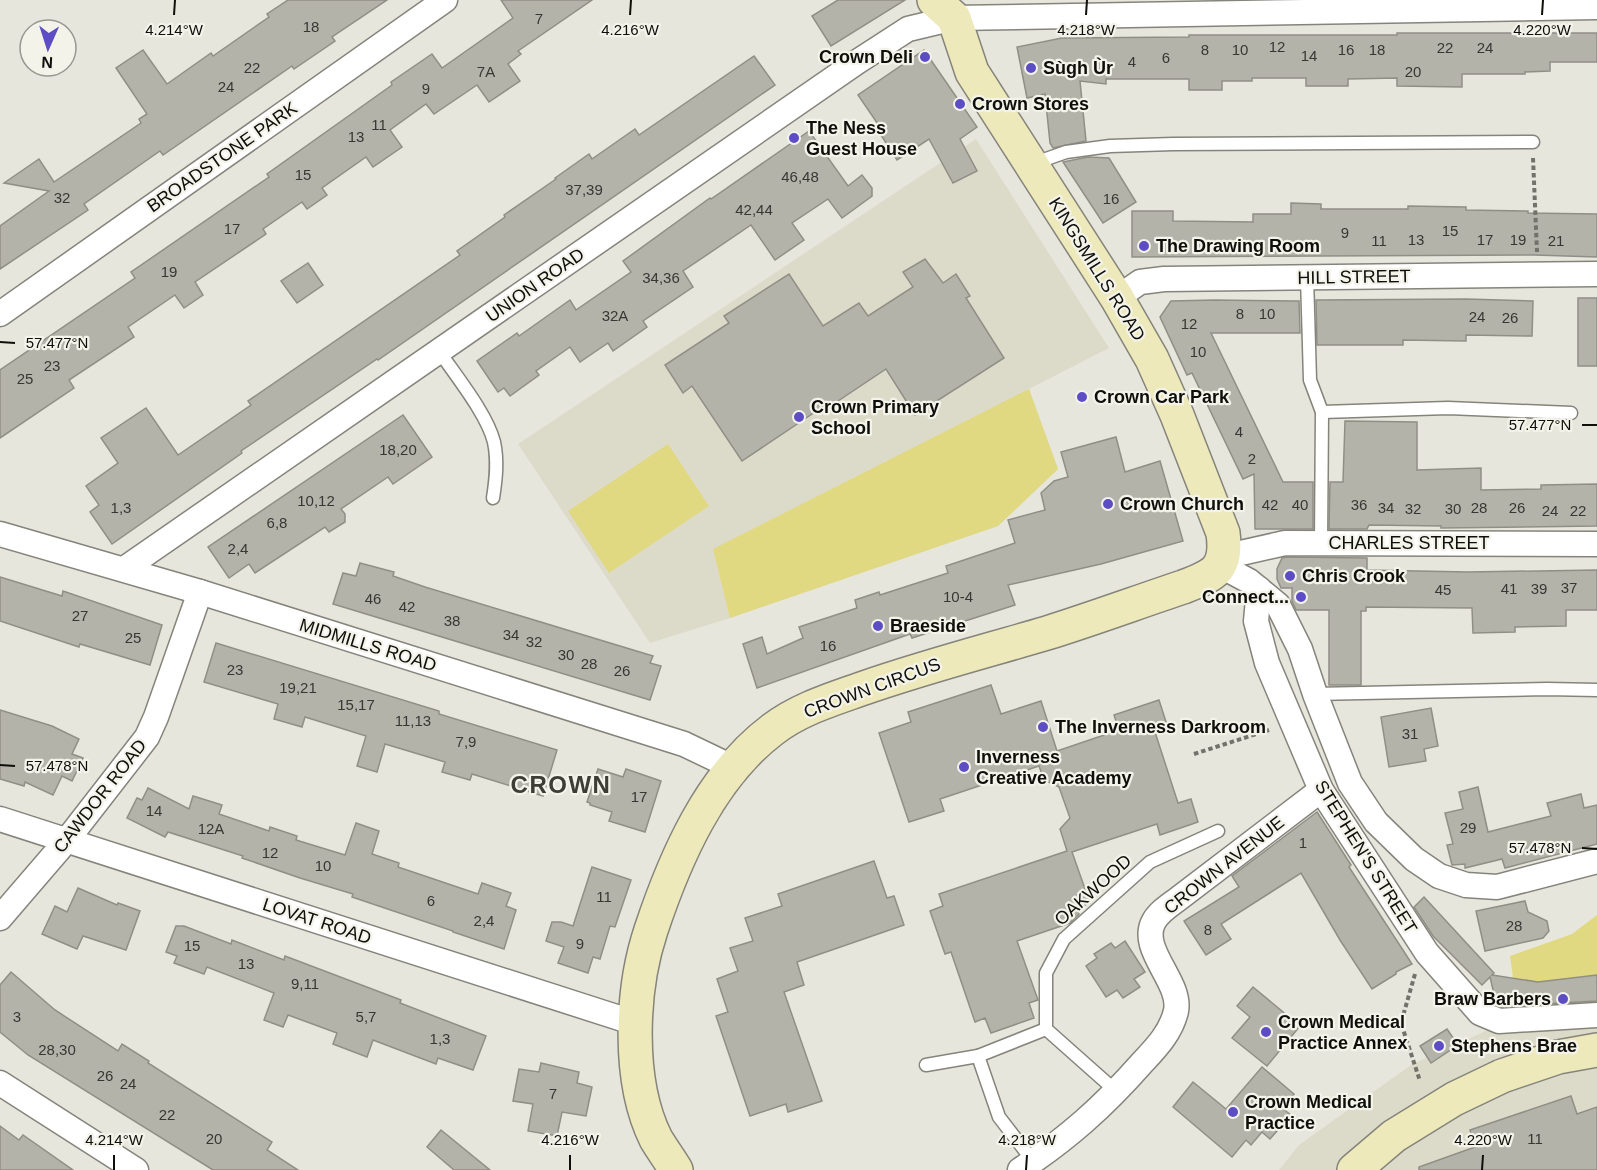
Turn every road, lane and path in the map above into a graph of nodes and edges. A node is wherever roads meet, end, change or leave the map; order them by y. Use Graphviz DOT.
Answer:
graph roads {
  1 [pos="445,0"];
  2 [pos="950,6"];
  3 [pos="1597,6"];
  4 [pos="1533,142"];
  5 [pos="1031,164"];
  6 [pos="1538,274"];
  7 [pos="1597,274"];
  8 [pos="1306,277"];
  9 [pos="1117,298"];
  10 [pos="0,314"];
  11 [pos="439,351"];
  12 [pos="1322,412"];
  13 [pos="1571,413"];
  14 [pos="493,498"];
  15 [pos="0,534"];
  16 [pos="1321,542"];
  17 [pos="1597,544"];
  18 [pos="1222,561"];
  19 [pos="124,569"];
  20 [pos="1259,589"];
  21 [pos="200,592"];
  22 [pos="1597,690"];
  23 [pos="1315,694"];
  24 [pos="1292,721"];
  25 [pos="1194,754"];
  26 [pos="732,767"];
  27 [pos="1321,790"];
  28 [pos="0,819"];
  29 [pos="1218,831"];
  30 [pos="67,840"];
  31 [pos="1597,861"];
  32 [pos="0,918"];
  33 [pos="1427,953"];
  34 [pos="1597,1015"];
  35 [pos="635,1023"];
  36 [pos="1046,1029"];
  37 [pos="1597,1050"];
  38 [pos="978,1056"];
  39 [pos="926,1065"];
  40 [pos="1420,1081"];
  41 [pos="0,1083"];
  42 [pos="1117,1092"];
  43 [pos="1027,1166"];
  44 [pos="136,1170"];
  45 [pos="676,1170"];
  46 [pos="1354,1170"];
  1 -- 10 [label="street, BROADSTONE PARK"];
  2 -- 3 [label="street, UNION ROAD"];
  2 -- 5 [label="street, KINGSMILLS ROAD"];
  2 -- 11 [label="street, UNION ROAD"];
  4 -- 5 [label="lane"];
  4 -- 6 [label="path"];
  5 -- 9 [label="street, KINGSMILLS ROAD"];
  6 -- 7 [label="street, HILL STREET"];
  6 -- 8 [label="street, HILL STREET"];
  8 -- 9 [label="street, HILL STREET"];
  8 -- 12 [label="lane"];
  9 -- 18 [label="street, KINGSMILLS ROAD"];
  11 -- 14 [label="lane"];
  11 -- 19 [label="street, UNION ROAD"];
  12 -- 13 [label="lane"];
  12 -- 16 [label="lane"];
  15 -- 19 [label="street, MIDMILLS ROAD"];
  16 -- 17 [label="street, CHARLES STREET"];
  16 -- 18 [label="street, CHARLES STREET"];
  18 -- 20 [label="street"];
  18 -- 26 [label="street, CROWN CIRCUS"];
  19 -- 21 [label="street, MIDMILLS ROAD"];
  20 -- 23 [label="street"];
  20 -- 24 [label="street, STEPHEN'S STREET"];
  21 -- 26 [label="street, MIDMILLS ROAD"];
  21 -- 30 [label="street, CAWDOR ROAD"];
  22 -- 23 [label="lane"];
  23 -- 31 [label="street"];
  24 -- 25 [label="path"];
  24 -- 27 [label="street, STEPHEN'S STREET"];
  26 -- 35 [label="street, CROWN CIRCUS"];
  27 -- 33 [label="street, STEPHEN'S STREET"];
  27 -- 42 [label="street, CROWN AVENUE"];
  28 -- 30 [label="street, LOVAT ROAD"];
  29 -- 36 [label="lane, OAKWOOD"];
  30 -- 32 [label="street, CAWDOR ROAD"];
  30 -- 35 [label="street, LOVAT ROAD"];
  33 -- 34 [label="street, STEPHEN'S STREET"];
  33 -- 40 [label="path"];
  35 -- 45 [label="street, CROWN CIRCUS"];
  36 -- 38 [label="lane"];
  36 -- 42 [label="lane"];
  37 -- 46 [label="street"];
  38 -- 39 [label="lane"];
  38 -- 43 [label="lane"];
  41 -- 44 [label="street"];
  42 -- 43 [label="street, CROWN AVENUE"];
}
